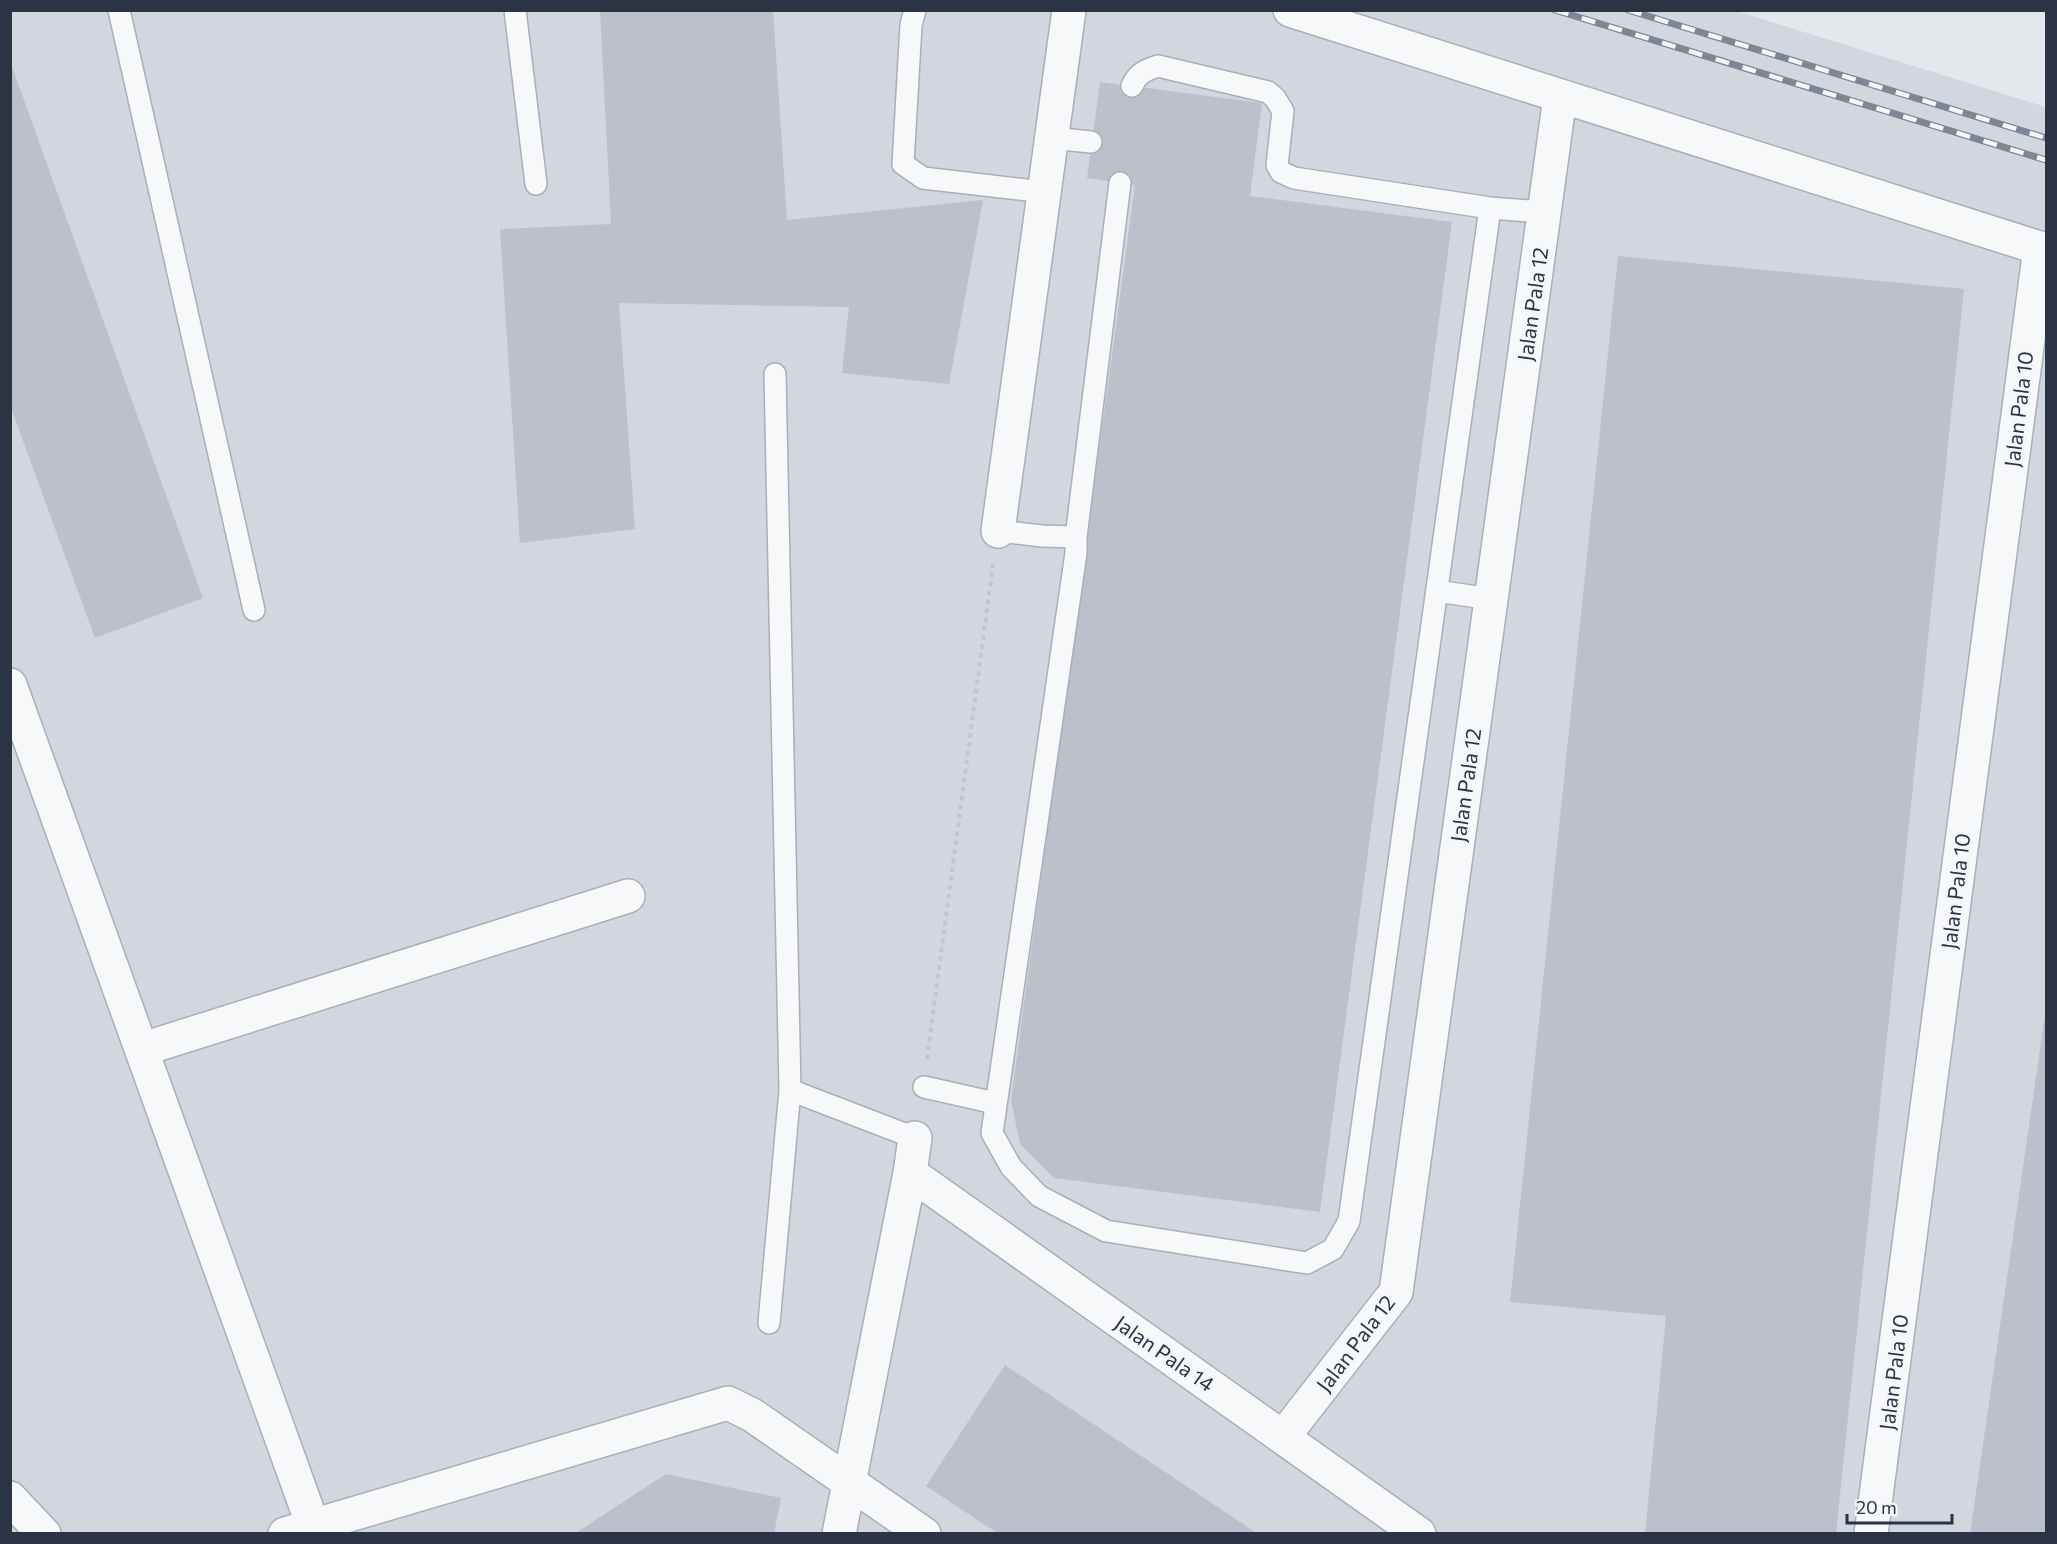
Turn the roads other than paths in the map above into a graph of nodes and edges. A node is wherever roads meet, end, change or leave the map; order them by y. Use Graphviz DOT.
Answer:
graph roads {
  1 [pos="119,10"];
  2 [pos="515,10"];
  3 [pos="915,10"];
  4 [pos="1069,10"];
  5 [pos="1290,10"];
  6 [pos="1132,86"];
  7 [pos="1560,97"];
  8 [pos="1051,138"];
  9 [pos="1091,142"];
  10 [pos="1120,183"];
  11 [pos="536,184"];
  12 [pos="1044,192"];
  13 [pos="1490,208"];
  14 [pos="1544,212"];
  15 [pos="2043,249"];
  16 [pos="775,374"];
  17 [pos="998,531"];
  18 [pos="1076,537"];
  19 [pos="1437,591"];
  20 [pos="1491,599"];
  21 [pos="254,610"];
  22 [pos="10,685"];
  23 [pos="628,896"];
  24 [pos="143,1049"];
  25 [pos="924,1087"];
  26 [pos="790,1090"];
  27 [pos="995,1103"];
  28 [pos="915,1138"];
  29 [pos="910,1173"];
  30 [pos="769,1323"];
  31 [pos="1283,1437"];
  32 [pos="849,1481"];
  33 [pos="10,1498"];
  34 [pos="305,1530"];
  35 [pos="44,1533"];
  36 [pos="839,1533"];
  37 [pos="924,1533"];
  38 [pos="1419,1533"];
  39 [pos="1871,1533"];
  1 -- 21 [label="lane"];
  2 -- 11 [label="lane"];
  3 -- 12 [label="lane"];
  4 -- 8 [label="street"];
  5 -- 7 [label="street"];
  6 -- 13 [label="lane"];
  7 -- 14 [label="street, Jalan Pala 12"];
  7 -- 15 [label="street"];
  8 -- 9 [label="lane"];
  8 -- 12 [label="street"];
  10 -- 18 [label="lane"];
  12 -- 17 [label="street"];
  13 -- 14 [label="lane"];
  13 -- 19 [label="lane"];
  14 -- 20 [label="street, Jalan Pala 12"];
  15 -- 39 [label="street, Jalan Pala 10"];
  16 -- 26 [label="lane"];
  17 -- 18 [label="lane"];
  18 -- 27 [label="lane"];
  19 -- 20 [label="lane"];
  19 -- 27 [label="lane"];
  20 -- 31 [label="street, Jalan Pala 12"];
  22 -- 24 [label="street"];
  23 -- 24 [label="street"];
  24 -- 34 [label="street"];
  25 -- 27 [label="lane"];
  26 -- 28 [label="lane"];
  26 -- 30 [label="lane"];
  28 -- 29 [label="street"];
  29 -- 31 [label="street, Jalan Pala 14"];
  29 -- 32 [label="street"];
  31 -- 38 [label="street, Jalan Pala 14"];
  32 -- 34 [label="street"];
  32 -- 36 [label="street"];
  32 -- 37 [label="street"];
  33 -- 35 [label="street"];
}
